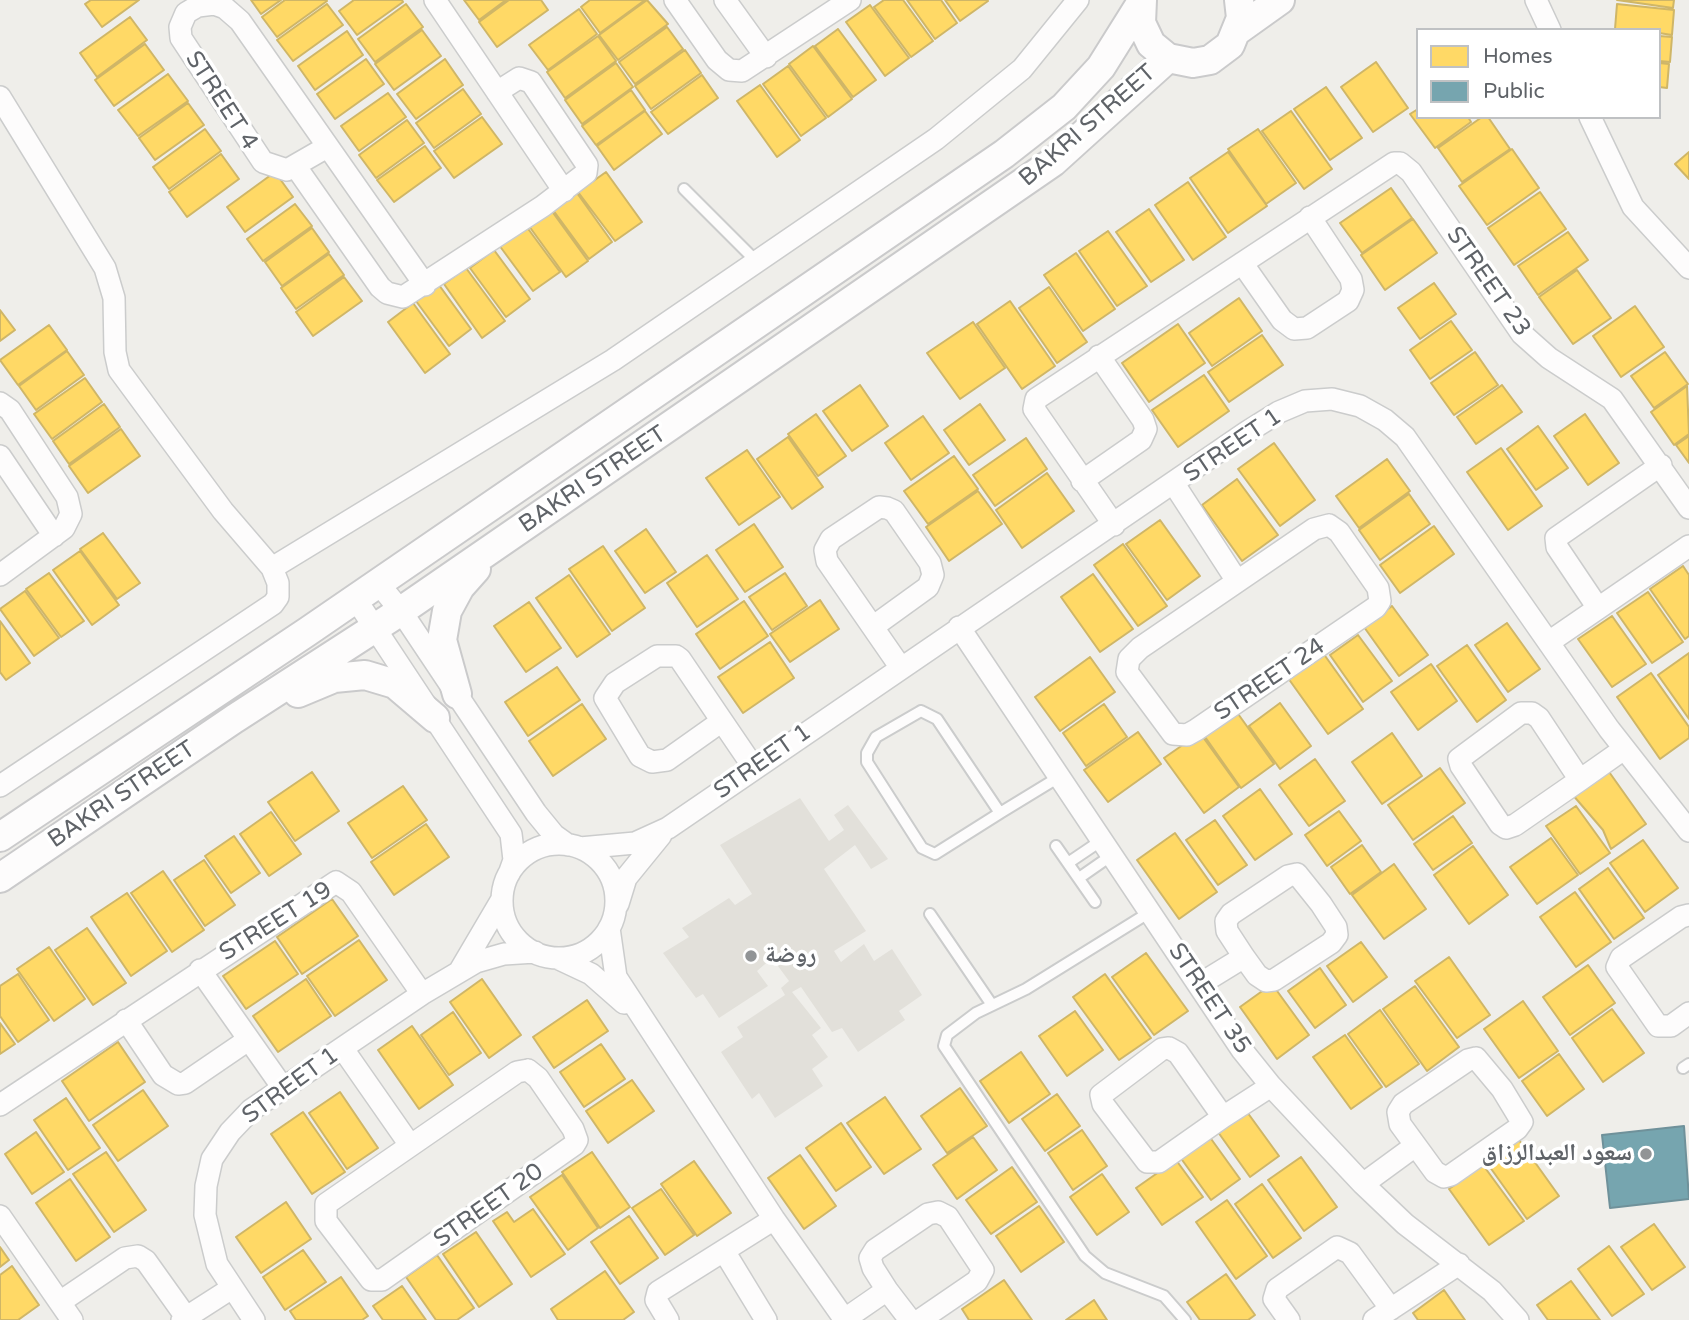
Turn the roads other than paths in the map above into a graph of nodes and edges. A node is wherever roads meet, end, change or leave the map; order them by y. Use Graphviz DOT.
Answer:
graph roads {
  1 [pos="435,0"];
  2 [pos="675,0"];
  3 [pos="725,0"];
  4 [pos="850,0"];
  5 [pos="1079,0"];
  6 [pos="1239,0"];
  7 [pos="1280,0"];
  8 [pos="1536,0"];
  9 [pos="1142,1"];
  10 [pos="190,4"];
  11 [pos="1549,28"];
  12 [pos="1238,30"];
  13 [pos="766,57"];
  14 [pos="1168,58"];
  15 [pos="496,92"];
  16 [pos="0,97"];
  17 [pos="1591,119"];
  18 [pos="327,147"];
  19 [pos="296,167"];
  20 [pos="684,189"];
  21 [pos="564,191"];
  22 [pos="1310,217"];
  23 [pos="757,261"];
  24 [pos="1242,263"];
  25 [pos="1689,268"];
  26 [pos="425,285"];
  27 [pos="1099,356"];
  28 [pos="0,403"];
  29 [pos="0,456"];
  30 [pos="1661,465"];
  31 [pos="1082,481"];
  32 [pos="1174,484"];
  33 [pos="1689,508"];
  34 [pos="1114,525"];
  35 [pos="54,536"];
  36 [pos="496,546"];
  37 [pos="1689,546"];
  38 [pos="272,568"];
  39 [pos="0,575"];
  40 [pos="1237,581"];
  41 [pos="367,591"];
  42 [pos="1598,608"];
  43 [pos="401,611"];
  44 [pos="874,626"];
  45 [pos="375,627"];
  46 [pos="959,627"];
  47 [pos="1549,642"];
  48 [pos="901,668"];
  49 [pos="457,694"];
  50 [pos="435,718"];
  51 [pos="234,719"];
  52 [pos="722,722"];
  53 [pos="1624,749"];
  54 [pos="754,768"];
  55 [pos="1059,777"];
  56 [pos="1580,780"];
  57 [pos="0,786"];
  58 [pos="1000,813"];
  59 [pos="668,828"];
  60 [pos="1689,831"];
  61 [pos="0,837"];
  62 [pos="574,846"];
  63 [pos="1056,846"];
  64 [pos="1107,848"];
  65 [pos="1068,863"];
  66 [pos="508,877"];
  67 [pos="0,878"];
  68 [pos="1079,878"];
  69 [pos="502,899"];
  70 [pos="1095,902"];
  71 [pos="1150,912"];
  72 [pos="929,914"];
  73 [pos="1689,915"];
  74 [pos="612,919"];
  75 [pos="536,952"];
  76 [pos="1244,957"];
  77 [pos="557,958"];
  78 [pos="200,970"];
  79 [pos="457,975"];
  80 [pos="1199,984"];
  81 [pos="422,994"];
  82 [pos="992,1005"];
  83 [pos="1689,1013"];
  84 [pos="126,1020"];
  85 [pos="645,1024"];
  86 [pos="248,1040"];
  87 [pos="343,1049"];
  88 [pos="1271,1086"];
  89 [pos="283,1088"];
  90 [pos="0,1105"];
  91 [pos="1223,1117"];
  92 [pos="410,1145"];
  93 [pos="1415,1146"];
  94 [pos="1363,1184"];
  95 [pos="0,1216"];
  96 [pos="774,1219"];
  97 [pos="724,1251"];
  98 [pos="1459,1264"];
  99 [pos="232,1288"];
  100 [pos="887,1290"];
  101 [pos="60,1302"];
  102 [pos="1383,1314"];
  103 [pos="184,1319"];
  104 [pos="72,1320"];
  105 [pos="254,1320"];
  106 [pos="668,1320"];
  107 [pos="766,1320"];
  108 [pos="845,1320"];
  109 [pos="910,1320"];
  110 [pos="920,1320"];
  111 [pos="1185,1320"];
  112 [pos="1289,1320"];
  113 [pos="1518,1320"];
  1 -- 15 [label="street"];
  2 -- 13 [label="street"];
  3 -- 13 [label="street"];
  4 -- 13 [label="street"];
  5 -- 23 [label="street"];
  6 -- 12 [label="main road"];
  7 -- 12 [label="main road"];
  8 -- 11 [label="street"];
  9 -- 14 [label="main road"];
  9 -- 41 [label="main road, BAKRI STREET"];
  10 -- 18 [label="street, STREET 4"];
  10 -- 19 [label="street, STREET 4"];
  12 -- 14 [label="main road"];
  14 -- 36 [label="main road, BAKRI STREET"];
  15 -- 21 [label="street"];
  15 -- 21 [label="street"];
  16 -- 38 [label="street"];
  17 -- 25 [label="street"];
  18 -- 19 [label="street"];
  18 -- 26 [label="street, STREET 4"];
  19 -- 26 [label="street"];
  20 -- 23 [label="lane"];
  21 -- 26 [label="street"];
  22 -- 24 [label="street, STREET 23"];
  22 -- 24 [label="street"];
  22 -- 30 [label="street, STREET 23"];
  23 -- 38 [label="street"];
  24 -- 27 [label="street, STREET 23"];
  27 -- 31 [label="street"];
  27 -- 31 [label="street, STREET 23"];
  28 -- 35 [label="street"];
  29 -- 35 [label="street"];
  30 -- 33 [label="street, STREET 23"];
  30 -- 42 [label="street"];
  31 -- 34 [label="street, STREET 23"];
  32 -- 34 [label="street, STREET 1"];
  32 -- 40 [label="street"];
  32 -- 47 [label="street, STREET 1"];
  34 -- 46 [label="street, STREET 1"];
  35 -- 39 [label="street"];
  36 -- 43 [label="main road, BAKRI STREET"];
  36 -- 49 [label="main road"];
  37 -- 42 [label="street"];
  38 -- 57 [label="street"];
  40 -- 40 [label="street, STREET 24"];
  41 -- 43 [label="street"];
  41 -- 45 [label="street"];
  41 -- 61 [label="main road, BAKRI STREET"];
  42 -- 47 [label="street"];
  43 -- 45 [label="main road, BAKRI STREET"];
  43 -- 49 [label="street"];
  44 -- 44 [label="street"];
  44 -- 48 [label="street"];
  45 -- 50 [label="street"];
  45 -- 51 [label="main road, BAKRI STREET"];
  46 -- 48 [label="street, STREET 1"];
  46 -- 55 [label="street, STREET 35"];
  47 -- 53 [label="street, STREET 1"];
  48 -- 54 [label="street, STREET 1"];
  49 -- 62 [label="street"];
  50 -- 51 [label="main road"];
  50 -- 66 [label="street"];
  51 -- 67 [label="main road, BAKRI STREET"];
  52 -- 52 [label="street"];
  52 -- 54 [label="street"];
  53 -- 56 [label="street"];
  53 -- 60 [label="street, STREET 1"];
  54 -- 59 [label="street, STREET 1"];
  55 -- 58 [label="lane"];
  55 -- 64 [label="street, STREET 35"];
  56 -- 56 [label="street"];
  58 -- 58 [label="lane"];
  59 -- 62 [label="street, STREET 1"];
  59 -- 74 [label="street, STREET 1"];
  62 -- 66 [label="street"];
  62 -- 74 [label="street"];
  63 -- 65 [label="lane"];
  64 -- 65 [label="lane"];
  64 -- 68 [label="lane"];
  64 -- 71 [label="street, STREET 35"];
  65 -- 68 [label="lane"];
  66 -- 69 [label="street"];
  68 -- 70 [label="lane"];
  69 -- 75 [label="street"];
  69 -- 79 [label="street"];
  71 -- 80 [label="street, STREET 35"];
  71 -- 82 [label="lane"];
  72 -- 82 [label="lane"];
  73 -- 83 [label="street"];
  74 -- 77 [label="street"];
  74 -- 85 [label="street, STREET 1"];
  75 -- 77 [label="street"];
  75 -- 79 [label="street, STREET 1"];
  76 -- 76 [label="street"];
  76 -- 80 [label="street"];
  77 -- 85 [label="street, STREET 1"];
  78 -- 81 [label="street, STREET 19"];
  78 -- 84 [label="street, STREET 19"];
  78 -- 86 [label="street, STREET 19"];
  79 -- 81 [label="street, STREET 1"];
  80 -- 88 [label="street, STREET 35"];
  81 -- 87 [label="street, STREET 1"];
  82 -- 111 [label="lane"];
  84 -- 86 [label="street"];
  84 -- 90 [label="street, STREET 19"];
  85 -- 96 [label="street, STREET 1"];
  86 -- 89 [label="street, STREET 19"];
  87 -- 89 [label="street, STREET 1"];
  87 -- 92 [label="street"];
  88 -- 91 [label="street"];
  88 -- 94 [label="street, STREET 35"];
  89 -- 99 [label="street, STREET 1"];
  91 -- 91 [label="street"];
  92 -- 92 [label="street, STREET 20"];
  93 -- 93 [label="street"];
  93 -- 94 [label="street"];
  94 -- 98 [label="street, STREET 35"];
  95 -- 101 [label="street"];
  96 -- 97 [label="street"];
  96 -- 108 [label="street, STREET 1"];
  97 -- 106 [label="street"];
  97 -- 107 [label="street"];
  98 -- 102 [label="street"];
  98 -- 113 [label="street, STREET 35"];
  99 -- 103 [label="street"];
  99 -- 105 [label="street, STREET 1"];
  100 -- 108 [label="street"];
  100 -- 109 [label="street"];
  100 -- 110 [label="street"];
  101 -- 103 [label="street"];
  101 -- 104 [label="street"];
  102 -- 112 [label="street"];
}
